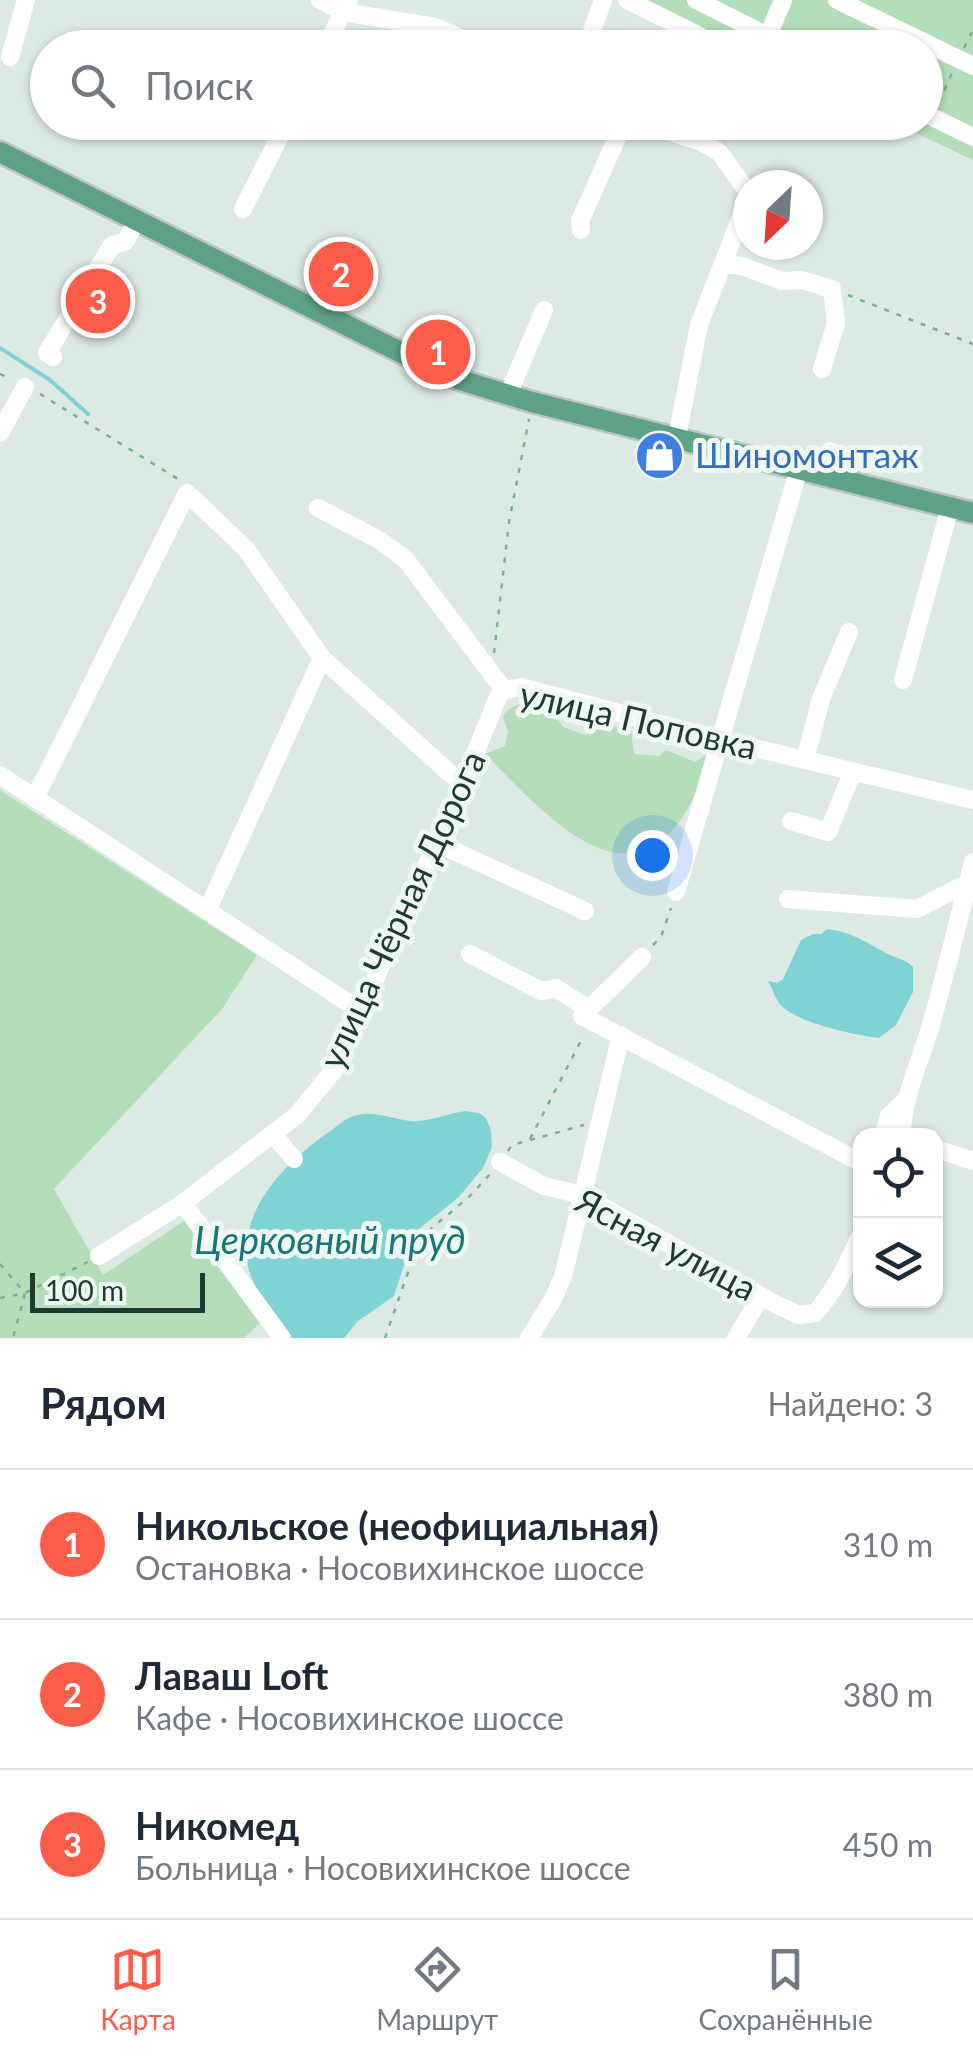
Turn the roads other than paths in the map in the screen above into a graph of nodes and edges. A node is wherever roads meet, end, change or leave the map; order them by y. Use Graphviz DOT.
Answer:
graph roads {
  1 [pos="26,0"];
  2 [pos="320,0"];
  3 [pos="603,0"];
  4 [pos="628,0"];
  5 [pos="696,0"];
  6 [pos="783,0"];
  7 [pos="837,0"];
  8 [pos="346,6"];
  9 [pos="334,30"];
  10 [pos="442,30"];
  11 [pos="592,30"];
  12 [pos="688,30"];
  13 [pos="756,30"];
  14 [pos="770,30"];
  15 [pos="899,30"];
  16 [pos="943,51"];
  17 [pos="10,56"];
  18 [pos="973,66"];
  19 [pos="943,122"];
  20 [pos="973,137"];
  21 [pos="277,140"];
  22 [pos="616,140"];
  23 [pos="696,140"];
  24 [pos="0,152"];
  25 [pos="733,172"];
  26 [pos="243,209"];
  27 [pos="138,220"];
  28 [pos="582,230"];
  29 [pos="733,236"];
  30 [pos="733,260"];
  31 [pos="723,264"];
  32 [pos="544,310"];
  33 [pos="53,357"];
  34 [pos="822,368"];
  35 [pos="25,387"];
  36 [pos="508,395"];
  37 [pos="0,433"];
  38 [pos="677,437"];
  39 [pos="830,450"];
  40 [pos="813,475"];
  41 [pos="950,507"];
  42 [pos="318,508"];
  43 [pos="973,513"];
  44 [pos="849,632"];
  45 [pos="322,658"];
  46 [pos="904,680"];
  47 [pos="504,690"];
  48 [pos="721,740"];
  49 [pos="805,760"];
  50 [pos="853,772"];
  51 [pos="0,774"];
  52 [pos="463,785"];
  53 [pos="35,798"];
  54 [pos="973,800"];
  55 [pos="792,821"];
  56 [pos="437,843"];
  57 [pos="973,862"];
  58 [pos="968,883"];
  59 [pos="676,892"];
  60 [pos="788,899"];
  61 [pos="207,911"];
  62 [pos="585,911"];
  63 [pos="470,954"];
  64 [pos="642,957"];
  65 [pos="362,1012"];
  66 [pos="587,1015"];
  67 [pos="621,1035"];
  68 [pos="908,1098"];
  69 [pos="885,1128"];
  70 [pos="902,1128"];
  71 [pos="273,1134"];
  72 [pos="943,1150"];
  73 [pos="972,1156"];
  74 [pos="853,1158"];
  75 [pos="294,1159"];
  76 [pos="500,1162"];
  77 [pos="582,1195"];
  78 [pos="183,1203"];
  79 [pos="853,1251"];
  80 [pos="99,1256"];
  81 [pos="769,1301"];
  82 [pos="282,1338"];
  83 [pos="530,1338"];
  84 [pos="736,1338"];
  1 -- 17 [label="street"];
  2 -- 8 [label="street"];
  3 -- 11 [label="street"];
  4 -- 12 [label="street"];
  5 -- 13 [label="street"];
  6 -- 14 [label="street"];
  7 -- 15 [label="street"];
  8 -- 9 [label="street"];
  8 -- 10 [label="street"];
  16 -- 18 [label="street"];
  19 -- 20 [label="street"];
  21 -- 26 [label="street"];
  22 -- 28 [label="street"];
  23 -- 25 [label="street"];
  24 -- 27 [label="main road"];
  27 -- 33 [label="street"];
  27 -- 36 [label="main road"];
  29 -- 31 [label="street"];
  30 -- 31 [label="street"];
  31 -- 34 [label="street"];
  31 -- 38 [label="street"];
  32 -- 36 [label="street"];
  35 -- 37 [label="street"];
  36 -- 38 [label="main road"];
  38 -- 40 [label="main road"];
  39 -- 40 [label="street"];
  40 -- 41 [label="main road"];
  40 -- 48 [label="street"];
  41 -- 43 [label="main road"];
  41 -- 46 [label="street"];
  42 -- 47 [label="street, улица Поповка"];
  44 -- 49 [label="street"];
  45 -- 52 [label="street"];
  45 -- 53 [label="street"];
  45 -- 61 [label="street"];
  47 -- 48 [label="street, улица Поповка"];
  47 -- 52 [label="street, улица Чёрная Дорога"];
  48 -- 49 [label="street, улица Поповка"];
  48 -- 59 [label="street"];
  49 -- 50 [label="street, улица Поповка"];
  50 -- 54 [label="street, улица Поповка"];
  50 -- 55 [label="street"];
  51 -- 53 [label="street"];
  52 -- 56 [label="street, улица Чёрная Дорога"];
  53 -- 61 [label="street"];
  56 -- 62 [label="street"];
  56 -- 65 [label="street, улица Чёрная Дорога"];
  57 -- 58 [label="street"];
  58 -- 60 [label="street"];
  58 -- 68 [label="street"];
  61 -- 65 [label="street"];
  63 -- 66 [label="street"];
  64 -- 66 [label="street"];
  65 -- 71 [label="street, улица Чёрная Дорога"];
  66 -- 67 [label="street"];
  67 -- 74 [label="street"];
  67 -- 77 [label="street"];
  68 -- 69 [label="street"];
  68 -- 70 [label="street"];
  71 -- 75 [label="street"];
  71 -- 78 [label="street, улица Чёрная Дорога"];
  72 -- 73 [label="street"];
  76 -- 77 [label="street, Ясная улица"];
  77 -- 81 [label="street, Ясная улица"];
  77 -- 83 [label="street"];
  78 -- 80 [label="street, улица Чёрная Дорога"];
  78 -- 82 [label="street"];
  79 -- 81 [label="street"];
  81 -- 84 [label="street"];
}
